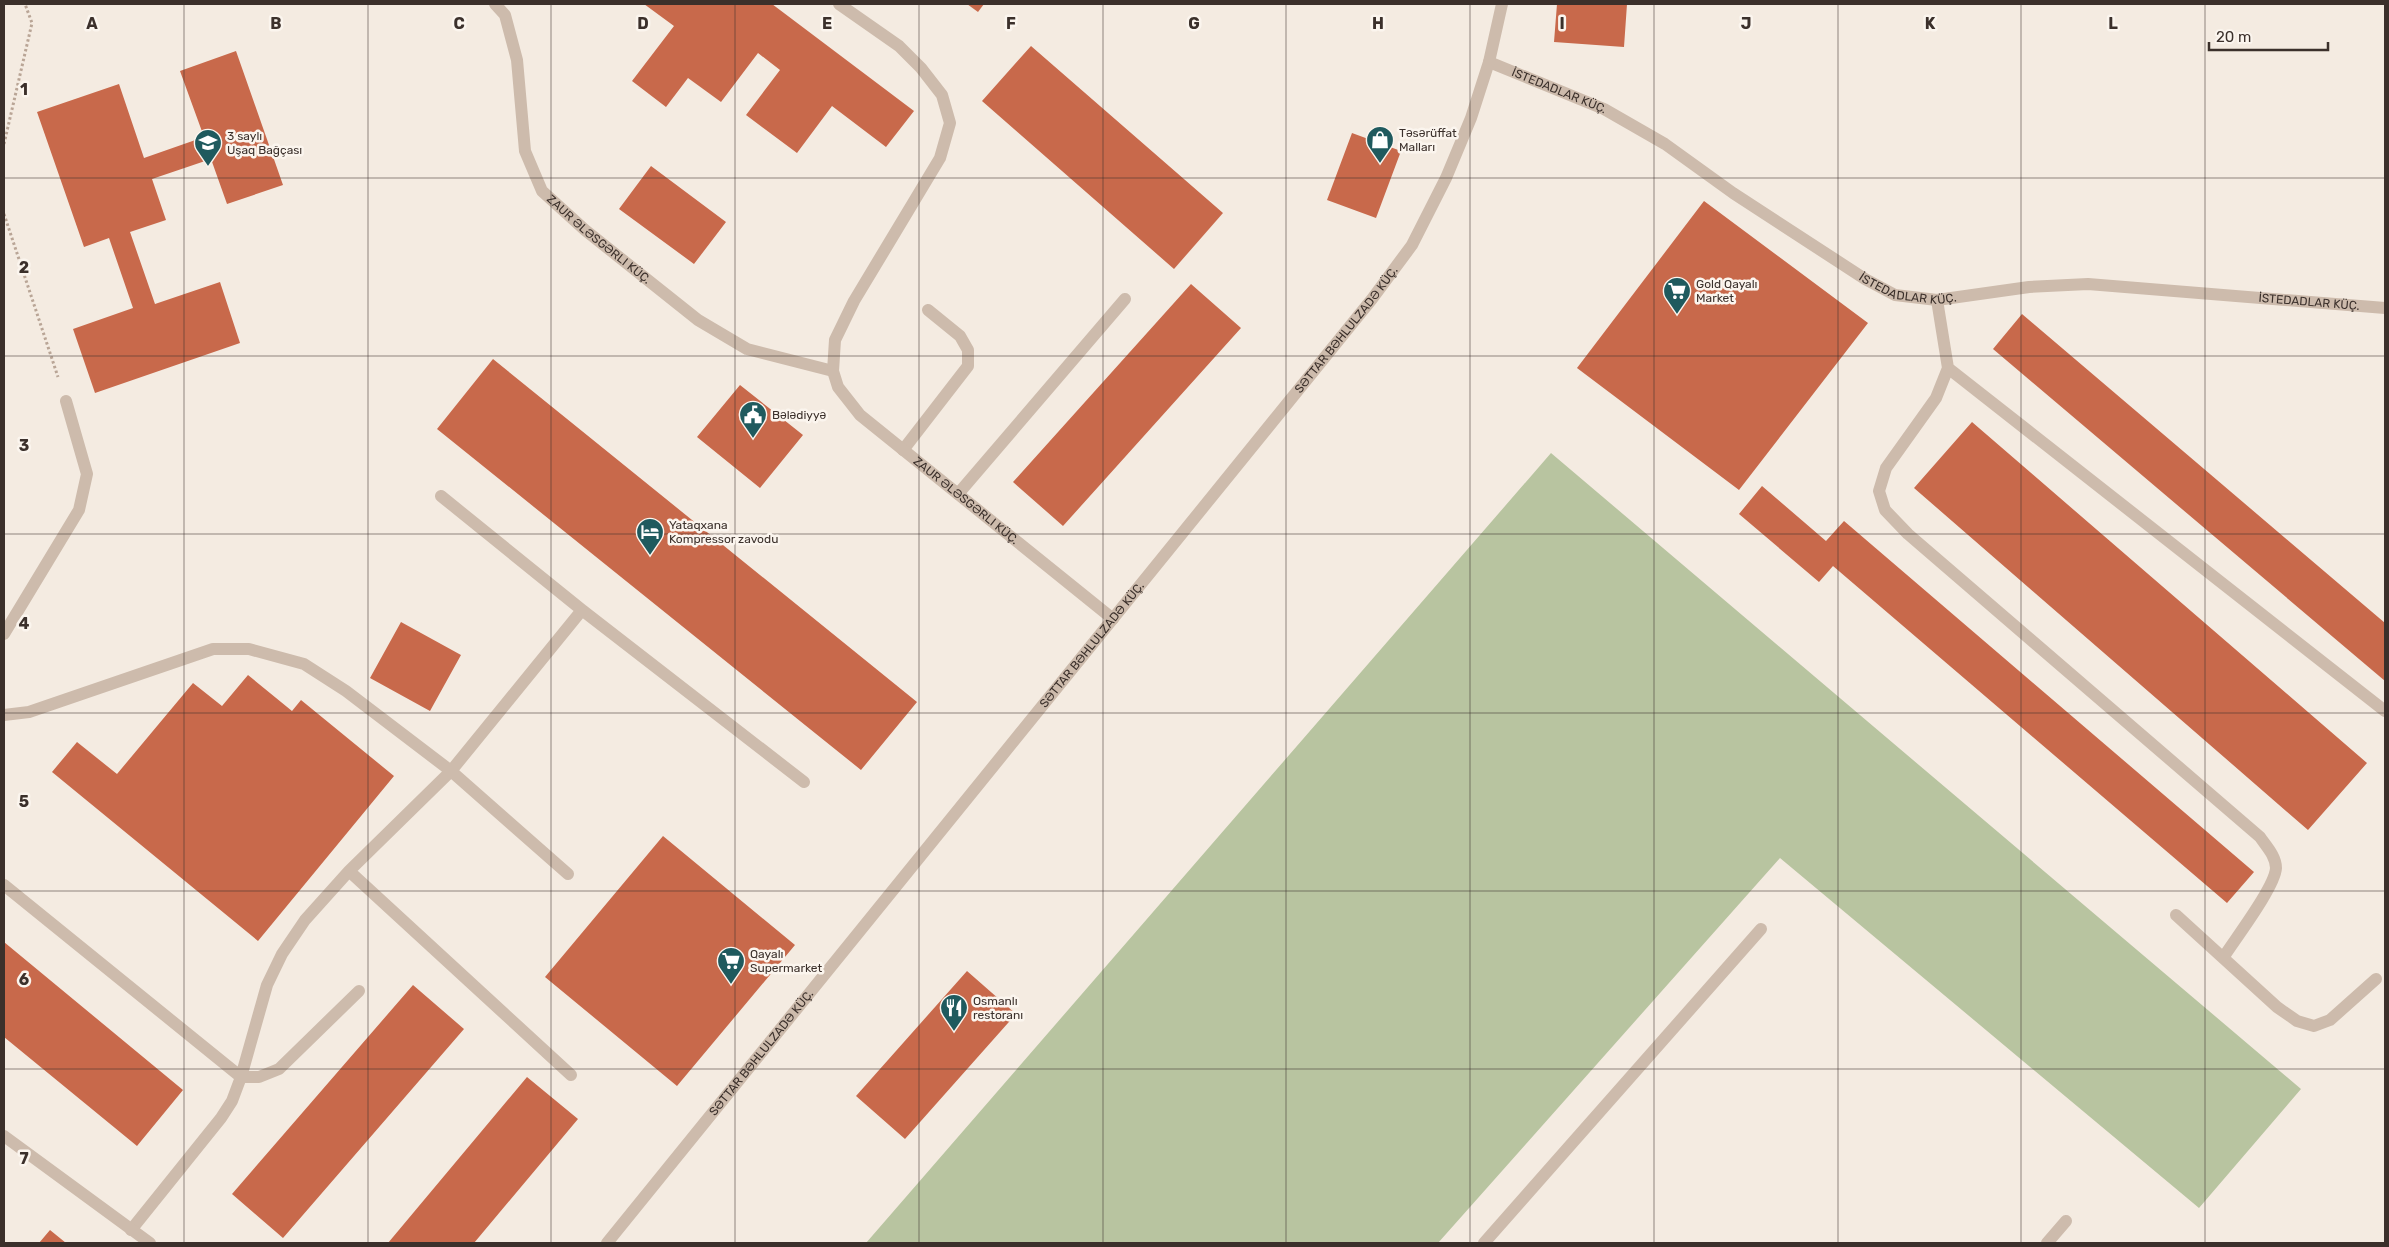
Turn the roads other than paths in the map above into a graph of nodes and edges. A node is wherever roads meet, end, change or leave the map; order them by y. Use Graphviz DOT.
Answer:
graph roads {
  1 [pos="495,4"];
  2 [pos="839,4"];
  3 [pos="1502,4"];
  4 [pos="1489,62"];
  5 [pos="1125,299"];
  6 [pos="1937,300"];
  7 [pos="2385,308"];
  8 [pos="928,310"];
  9 [pos="1948,368"];
  10 [pos="833,370"];
  11 [pos="66,401"];
  12 [pos="903,450"];
  13 [pos="958,494"];
  14 [pos="441,496"];
  15 [pos="582,610"];
  16 [pos="1113,619"];
  17 [pos="4,634"];
  18 [pos="2385,711"];
  19 [pos="4,715"];
  20 [pos="451,772"];
  21 [pos="804,782"];
  22 [pos="349,871"];
  23 [pos="568,874"];
  24 [pos="4,885"];
  25 [pos="2176,915"];
  26 [pos="1761,929"];
  27 [pos="2223,958"];
  28 [pos="2376,979"];
  29 [pos="359,991"];
  30 [pos="570,1075"];
  31 [pos="241,1077"];
  32 [pos="4,1136"];
  33 [pos="2066,1221"];
  34 [pos="131,1230"];
  35 [pos="150,1243"];
  36 [pos="607,1243"];
  37 [pos="1484,1243"];
  38 [pos="2047,1243"];
  1 -- 10 [label="street, ZAUR ƏLƏSGƏRLI KÜÇ."];
  2 -- 10 [label="street, ZAUR ƏLƏSGƏRLI KÜÇ."];
  3 -- 4 [label="street, SƏTTAR BƏHLULZADƏ KÜÇ."];
  4 -- 6 [label="street, İSTEDADLAR KÜÇ."];
  4 -- 16 [label="street, SƏTTAR BƏHLULZADƏ KÜÇ."];
  5 -- 13 [label="street"];
  6 -- 7 [label="street, İSTEDADLAR KÜÇ."];
  6 -- 9 [label="street"];
  8 -- 12 [label="street"];
  9 -- 18 [label="street"];
  9 -- 27 [label="street"];
  10 -- 12 [label="street, ZAUR ƏLƏSGƏRLI KÜÇ."];
  11 -- 17 [label="street"];
  12 -- 13 [label="street, ZAUR ƏLƏSGƏRLI KÜÇ."];
  13 -- 16 [label="street, ZAUR ƏLƏSGƏRLI KÜÇ."];
  14 -- 15 [label="street"];
  15 -- 20 [label="street"];
  15 -- 21 [label="street"];
  16 -- 36 [label="street, SƏTTAR BƏHLULZADƏ KÜÇ."];
  19 -- 20 [label="street"];
  20 -- 22 [label="street"];
  20 -- 23 [label="street"];
  22 -- 30 [label="street"];
  22 -- 31 [label="street"];
  24 -- 31 [label="street"];
  25 -- 27 [label="street"];
  26 -- 37 [label="street"];
  27 -- 28 [label="street"];
  29 -- 31 [label="street"];
  31 -- 34 [label="street"];
  32 -- 34 [label="street"];
  33 -- 38 [label="street"];
  34 -- 35 [label="street"];
}
